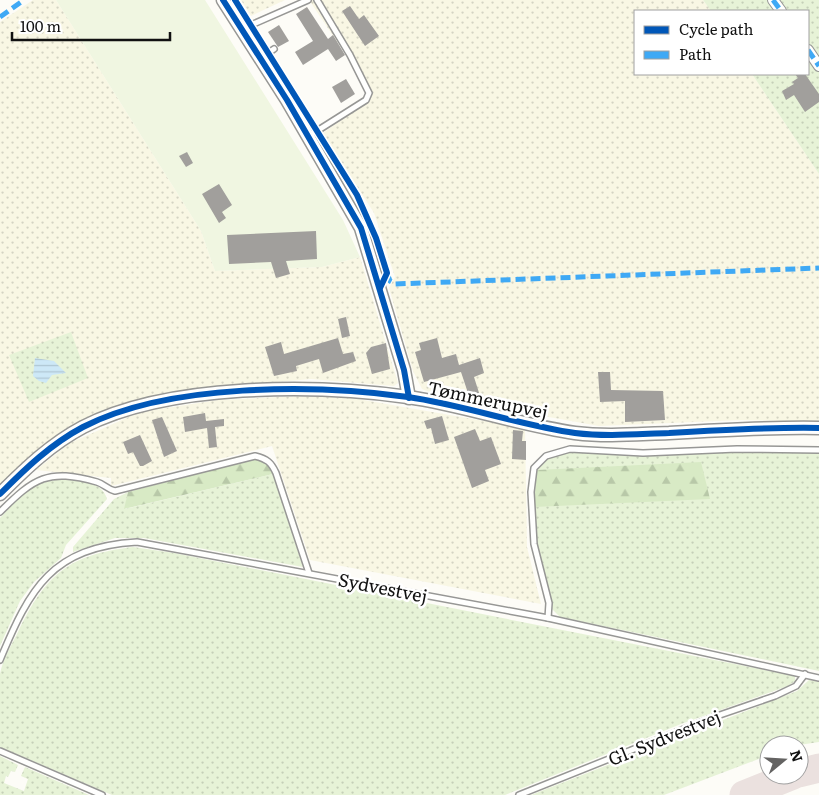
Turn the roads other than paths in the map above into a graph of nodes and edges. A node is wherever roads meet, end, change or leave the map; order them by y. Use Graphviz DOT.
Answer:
graph roads {
  1 [pos="223,0"];
  2 [pos="308,0"];
  3 [pos="317,0"];
  4 [pos="241,30"];
  5 [pos="274,49"];
  6 [pos="809,51"];
  7 [pos="260,59"];
  8 [pos="819,66"];
  9 [pos="309,137"];
  10 [pos="410,398"];
  11 [pos="819,428"];
  12 [pos="819,450"];
  13 [pos="0,494"];
  14 [pos="0,512"];
  15 [pos="310,573"];
  16 [pos="548,618"];
  17 [pos="0,660"];
  18 [pos="805,674"];
  19 [pos="819,678"];
  20 [pos="0,752"];
  21 [pos="102,795"];
  22 [pos="519,795"];
  1 -- 4 [label="street"];
  2 -- 4 [label="lane"];
  3 -- 9 [label="lane"];
  4 -- 7 [label="street"];
  5 -- 7 [label="lane"];
  6 -- 8 [label="street"];
  7 -- 9 [label="street"];
  9 -- 10 [label="street"];
  10 -- 11 [label="street, Tømmerupvej"];
  10 -- 13 [label="street, Tømmerupvej"];
  12 -- 16 [label="lane"];
  14 -- 15 [label="lane"];
  15 -- 16 [label="lane, Sydvestvej"];
  15 -- 17 [label="lane, Sydvestvej"];
  16 -- 18 [label="lane, Sydvestvej"];
  18 -- 19 [label="lane, Sydvestvej"];
  18 -- 22 [label="lane, Gl. Sydvestvej"];
  20 -- 21 [label="lane"];
}
